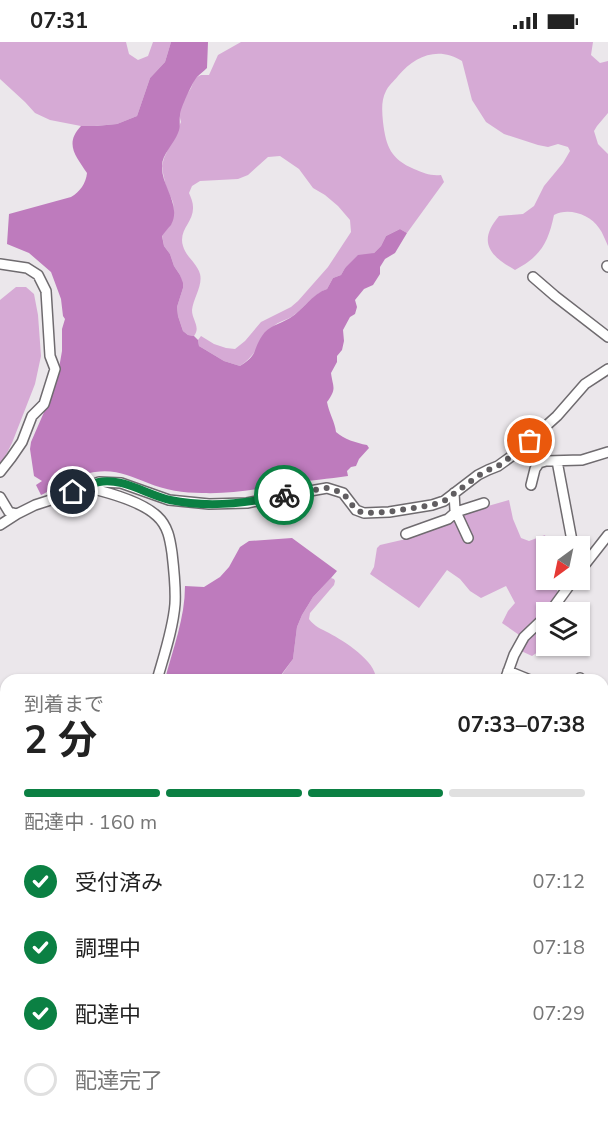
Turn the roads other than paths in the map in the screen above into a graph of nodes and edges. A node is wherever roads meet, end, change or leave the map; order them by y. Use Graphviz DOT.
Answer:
graph roads {
  1 [pos="0,264"];
  2 [pos="533,277"];
  3 [pos="608,337"];
  4 [pos="608,369"];
  5 [pos="608,452"];
  6 [pos="557,460"];
  7 [pos="0,472"];
  8 [pos="531,485"];
  9 [pos="86,487"];
  10 [pos="454,493"];
  11 [pos="0,497"];
  12 [pos="484,503"];
  13 [pos="456,512"];
  14 [pos="18,513"];
  15 [pos="0,525"];
  16 [pos="406,534"];
  17 [pos="608,535"];
  18 [pos="571,536"];
  19 [pos="468,538"];
  20 [pos="590,557"];
  21 [pos="536,626"];
  22 [pos="159,674"];
  23 [pos="507,674"];
  1 -- 7 [label="street"];
  2 -- 3 [label="street"];
  4 -- 10 [label="street"];
  5 -- 6 [label="street"];
  6 -- 8 [label="street"];
  6 -- 18 [label="street"];
  9 -- 10 [label="street"];
  9 -- 14 [label="street"];
  9 -- 22 [label="street"];
  10 -- 13 [label="street"];
  11 -- 14 [label="street"];
  12 -- 13 [label="street"];
  13 -- 16 [label="street"];
  13 -- 19 [label="street"];
  14 -- 15 [label="street"];
  17 -- 20 [label="street"];
  21 -- 23 [label="street"];
}
